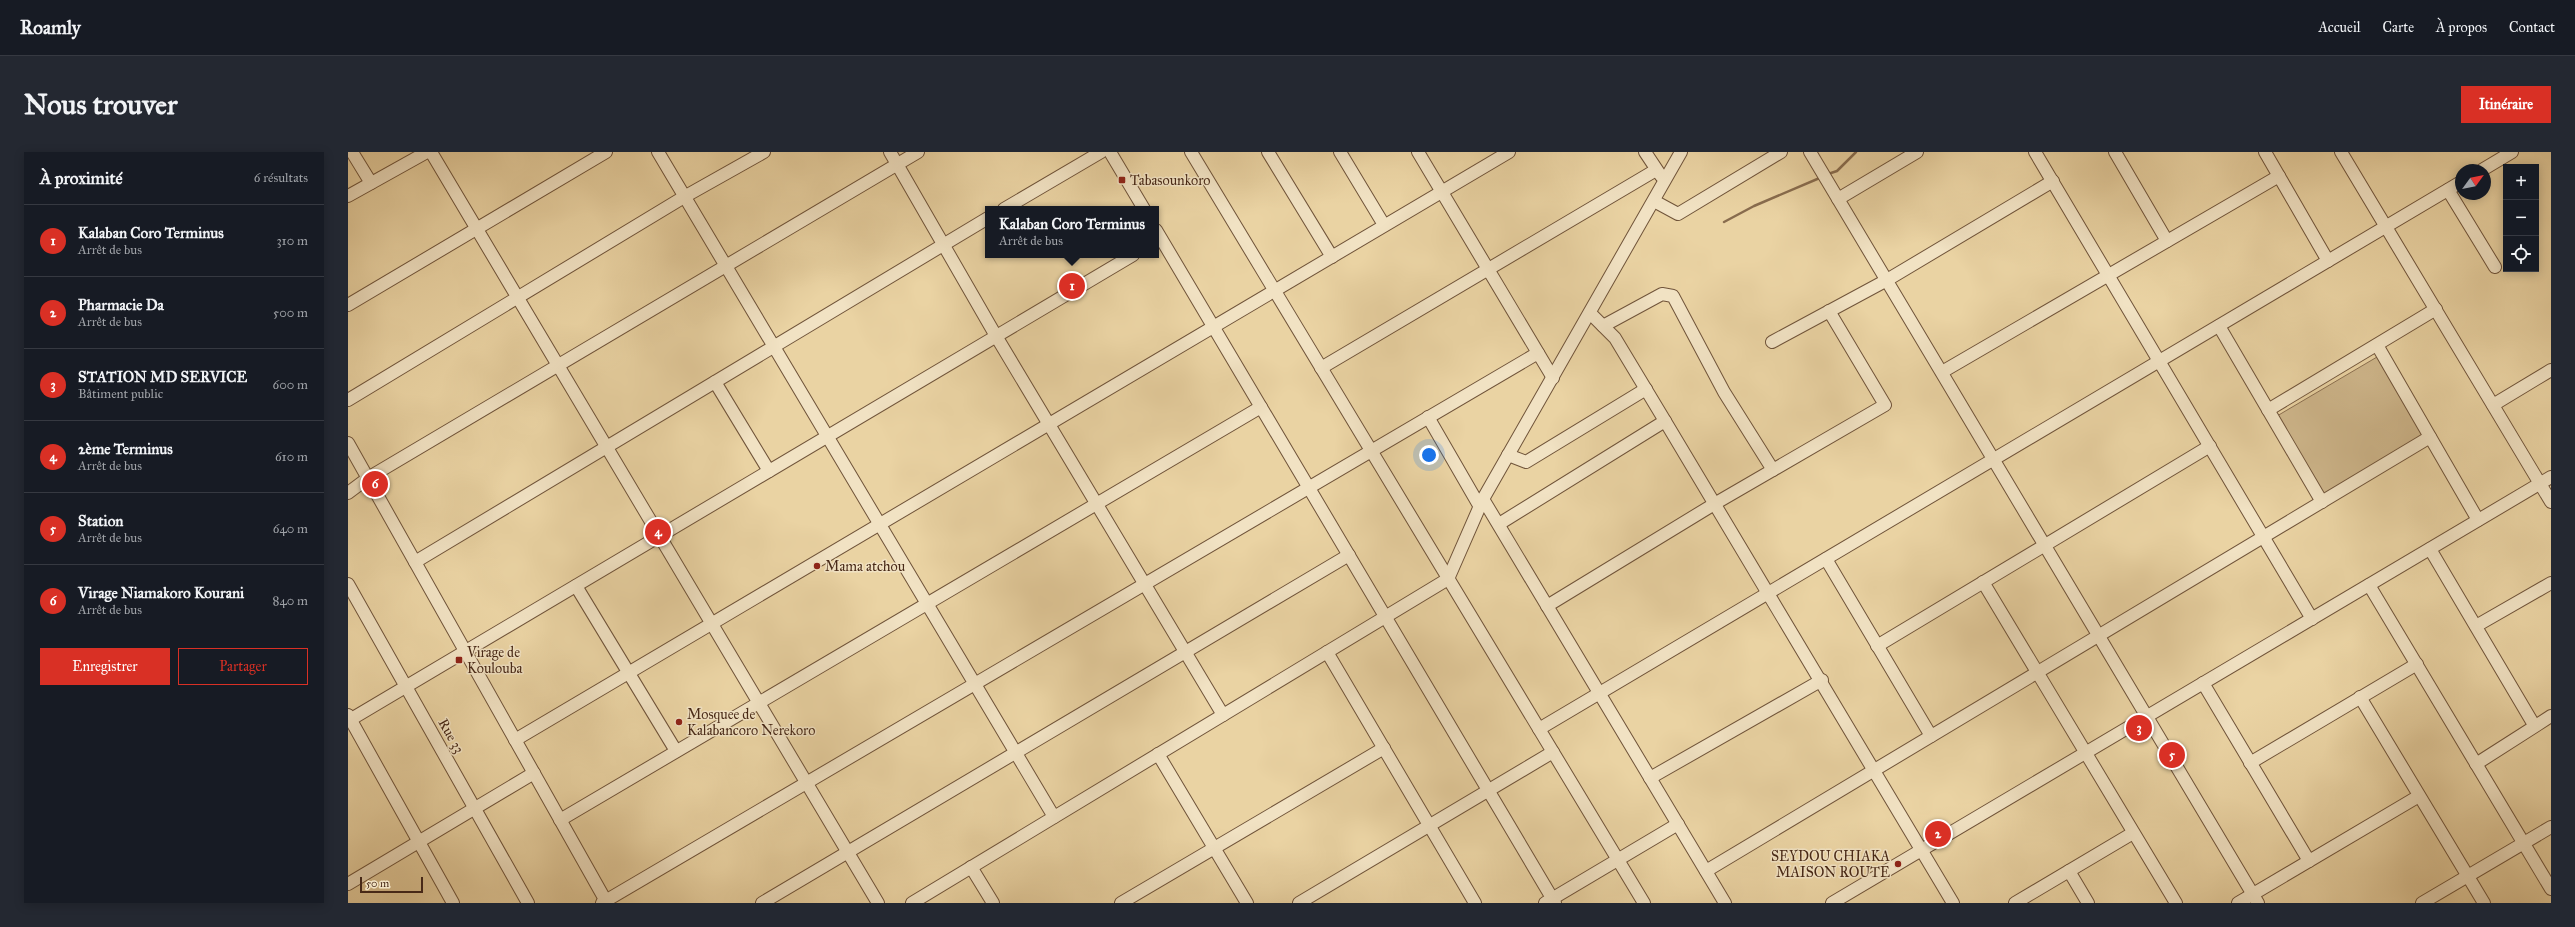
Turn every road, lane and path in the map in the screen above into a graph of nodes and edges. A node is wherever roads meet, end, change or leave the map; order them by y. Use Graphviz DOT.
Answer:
graph roads {
  1 [pos="352,152"];
  2 [pos="427,152"];
  3 [pos="431,152"];
  4 [pos="606,152"];
  5 [pos="658,152"];
  6 [pos="764,152"];
  7 [pos="890,152"];
  8 [pos="918,152"];
  9 [pos="1101,152"];
  10 [pos="1110,152"];
  11 [pos="1190,152"];
  12 [pos="1268,152"];
  13 [pos="1340,152"];
  14 [pos="1418,152"];
  15 [pos="1645,152"];
  16 [pos="1681,152"];
  17 [pos="1781,152"];
  18 [pos="1810,152"];
  19 [pos="1916,152"];
  20 [pos="2035,152"];
  21 [pos="2115,152"];
  22 [pos="2265,152"];
  23 [pos="2341,152"];
  24 [pos="2512,152"];
  25 [pos="1502,154"];
  26 [pos="897,164"];
  27 [pos="2491,165"];
  28 [pos="1656,170"];
  29 [pos="2279,176"];
  30 [pos="1665,181"];
  31 [pos="2053,182"];
  32 [pos="371,183"];
  33 [pos="2455,186"];
  34 [pos="2448,190"];
  35 [pos="1441,192"];
  36 [pos="348,196"];
  37 [pos="684,196"];
  38 [pos="1838,199"];
  39 [pos="1654,201"];
  40 [pos="1009,206"];
  41 [pos="1142,206"];
  42 [pos="985,220"];
  43 [pos="1384,225"];
  44 [pos="2386,226"];
  45 [pos="477,230"];
  46 [pos="1159,238"];
  47 [pos="2167,241"];
  48 [pos="942,245"];
  49 [pos="1332,256"];
  50 [pos="1128,258"];
  51 [pos="2328,261"];
  52 [pos="726,267"];
  53 [pos="2495,267"];
  54 [pos="1487,268"];
  55 [pos="2108,275"];
  56 [pos="1887,280"];
  57 [pos="1274,291"];
  58 [pos="517,298"];
  59 [pos="348,305"];
  60 [pos="2436,309"];
  61 [pos="1829,311"];
  62 [pos="1590,313"];
  63 [pos="1603,326"];
  64 [pos="2219,326"];
  65 [pos="1213,327"];
  66 [pos="996,336"];
  67 [pos="1772,342"];
  68 [pos="2377,345"];
  69 [pos="774,346"];
  70 [pos="1538,353"];
  71 [pos="2159,361"];
  72 [pos="558,366"];
  73 [pos="1321,368"];
  74 [pos="2551,370"];
  75 [pos="1942,372"];
  76 [pos="1553,378"];
  77 [pos="715,382"];
  78 [pos="1646,389"];
  79 [pos="348,400"];
  80 [pos="2493,405"];
  81 [pos="1261,407"];
  82 [pos="2268,410"];
  83 [pos="1428,417"];
  84 [pos="1665,421"];
  85 [pos="1048,424"];
  86 [pos="827,436"];
  87 [pos="2430,437"];
  88 [pos="348,443"];
  89 [pos="606,446"];
  90 [pos="2210,446"];
  91 [pos="1371,451"];
  92 [pos="1508,455"];
  93 [pos="1994,459"];
  94 [pos="1773,470"];
  95 [pos="769,471"];
  96 [pos="2551,477"];
  97 [pos="368,478"];
  98 [pos="2540,483"];
  99 [pos="1309,487"];
  100 [pos="348,493"];
  101 [pos="2322,502"];
  102 [pos="2551,502"];
  103 [pos="1482,503"];
  104 [pos="1716,503"];
  105 [pos="1095,505"];
  106 [pos="2478,520"];
  107 [pos="880,524"];
  108 [pos="1499,524"];
  109 [pos="659,536"];
  110 [pos="2264,537"];
  111 [pos="2045,545"];
  112 [pos="2430,549"];
  113 [pos="1349,555"];
  114 [pos="1826,559"];
  115 [pos="415,562"];
  116 [pos="1448,579"];
  117 [pos="1983,582"];
  118 [pos="2551,583"];
  119 [pos="348,584"];
  120 [pos="1144,584"];
  121 [pos="2369,585"];
  122 [pos="576,586"];
  123 [pos="1768,593"];
  124 [pos="927,604"];
  125 [pos="1547,606"];
  126 [pos="1386,617"];
  127 [pos="2312,619"];
  128 [pos="712,624"];
  129 [pos="2476,626"];
  130 [pos="2099,636"];
  131 [pos="1877,646"];
  132 [pos="465,651"];
  133 [pos="1185,652"];
  134 [pos="1328,652"];
  135 [pos="2417,664"];
  136 [pos="2038,672"];
  137 [pos="628,673"];
  138 [pos="1822,680"];
  139 [pos="2203,683"];
  140 [pos="975,684"];
  141 [pos="406,687"];
  142 [pos="1600,693"];
  143 [pos="2360,697"];
  144 [pos="759,703"];
  145 [pos="1223,715"];
  146 [pos="2551,716"];
  147 [pos="2148,717"];
  148 [pos="349,718"];
  149 [pos="2534,725"];
  150 [pos="1539,729"];
  151 [pos="1931,736"];
  152 [pos="515,740"];
  153 [pos="1384,748"];
  154 [pos="676,751"];
  155 [pos="1016,752"];
  156 [pos="1553,752"];
  157 [pos="2086,753"];
  158 [pos="1158,754"];
  159 [pos="2250,763"];
  160 [pos="2476,764"];
  161 [pos="1875,770"];
  162 [pos="534,773"];
  163 [pos="1650,778"];
  164 [pos="806,783"];
  165 [pos="1488,790"];
  166 [pos="2419,796"];
  167 [pos="475,809"];
  168 [pos="1054,817"];
  169 [pos="560,820"];
  170 [pos="1678,824"];
  171 [pos="1429,825"];
  172 [pos="2551,827"];
  173 [pos="2133,833"];
  174 [pos="419,842"];
  175 [pos="2524,843"];
  176 [pos="1214,848"];
  177 [pos="1920,851"];
  178 [pos="847,852"];
  179 [pos="1618,860"];
  180 [pos="2309,861"];
  181 [pos="971,867"];
  182 [pos="1706,871"];
  183 [pos="2069,871"];
  184 [pos="2466,877"];
  185 [pos="348,884"];
  186 [pos="2551,889"];
  187 [pos="2255,899"];
  188 [pos="1551,901"];
  189 [pos="605,902"];
  190 [pos="1472,902"];
  191 [pos="453,903"];
  192 [pos="528,903"];
  193 [pos="762,903"];
  194 [pos="878,903"];
  195 [pos="912,903"];
  196 [pos="992,903"];
  197 [pos="1121,903"];
  198 [pos="1247,903"];
  199 [pos="1299,903"];
  200 [pos="1644,903"];
  201 [pos="1725,903"];
  202 [pos="1832,903"];
  203 [pos="1953,903"];
  204 [pos="2015,903"];
  205 [pos="2088,903"];
  206 [pos="2176,903"];
  207 [pos="2238,903"];
  208 [pos="2422,903"];
  209 [pos="2484,903"];
  1 -- 32 [label="street"];
  2 -- 32 [label="street"];
  3 -- 45 [label="street"];
  4 -- 45 [label="street"];
  5 -- 37 [label="street"];
  6 -- 37 [label="street"];
  7 -- 26 [label="street"];
  8 -- 26 [label="street"];
  9 -- 40 [label="street"];
  10 -- 41 [label="street"];
  11 -- 57 [label="street"];
  12 -- 49 [label="street"];
  13 -- 43 [label="street"];
  14 -- 35 [label="street"];
  15 -- 28 [label="street"];
  16 -- 30 [label="street"];
  17 -- 39 [label="street"];
  18 -- 38 [label="street"];
  19 -- 38 [label="street"];
  20 -- 31 [label="street"];
  21 -- 47 [label="street"];
  22 -- 29 [label="street"];
  23 -- 44 [label="street"];
  24 -- 27 [label="street"];
  25 -- 35 [label="street"];
  26 -- 48 [label="street"];
  26 -- 52 [label="street"];
  28 -- 30 [label="street"];
  28 -- 54 [label="street"];
  29 -- 47 [label="street"];
  29 -- 51 [label="street"];
  30 -- 39 [label="street"];
  31 -- 55 [label="street"];
  31 -- 56 [label="street"];
  32 -- 36 [label="street"];
  33 -- 34 [label="street"];
  34 -- 44 [label="street"];
  34 -- 53 [label="street"];
  35 -- 43 [label="street"];
  35 -- 54 [label="street"];
  37 -- 52 [label="street"];
  37 -- 58 [label="street"];
  38 -- 56 [label="street"];
  39 -- 62 [label="street"];
  42 -- 48 [label="street"];
  43 -- 49 [label="street"];
  44 -- 51 [label="street"];
  44 -- 60 [label="street"];
  45 -- 58 [label="street"];
  45 -- 59 [label="street"];
  46 -- 65 [label="street"];
  47 -- 55 [label="street"];
  48 -- 66 [label="street"];
  48 -- 69 [label="street"];
  49 -- 57 [label="street"];
  50 -- 66 [label="street"];
  51 -- 64 [label="street"];
  52 -- 69 [label="street"];
  52 -- 72 [label="street"];
  54 -- 70 [label="street"];
  54 -- 73 [label="street"];
  55 -- 71 [label="street"];
  55 -- 75 [label="street"];
  56 -- 61 [label="street"];
  56 -- 75 [label="street"];
  57 -- 65 [label="street"];
  57 -- 73 [label="street"];
  58 -- 72 [label="street"];
  58 -- 79 [label="street"];
  60 -- 68 [label="street"];
  60 -- 80 [label="street"];
  61 -- 67 [label="street"];
  61 -- 94 [label="street"];
  62 -- 63 [label="street"];
  62 -- 76 [label="street"];
  63 -- 78 [label="street"];
  63 -- 94 [label="street"];
  64 -- 71 [label="street"];
  64 -- 82 [label="street"];
  65 -- 81 [label="street"];
  65 -- 85 [label="street"];
  66 -- 85 [label="street"];
  66 -- 86 [label="street"];
  68 -- 82 [label="street"];
  68 -- 87 [label="street"];
  69 -- 77 [label="street"];
  69 -- 86 [label="street"];
  70 -- 76 [label="street"];
  70 -- 83 [label="street"];
  71 -- 90 [label="street"];
  71 -- 93 [label="street"];
  72 -- 89 [label="street"];
  72 -- 97 [label="street"];
  73 -- 91 [label="street"];
  74 -- 80 [label="street"];
  75 -- 93 [label="street"];
  76 -- 92 [label="street"];
  77 -- 89 [label="street"];
  77 -- 95 [label="street"];
  78 -- 84 [label="street"];
  78 -- 92 [label="street"];
  80 -- 98 [label="street"];
  81 -- 99 [label="street"];
  81 -- 105 [label="street"];
  82 -- 101 [label="street"];
  83 -- 91 [label="street"];
  83 -- 103 [label="street"];
  84 -- 104 [label="street"];
  84 -- 108 [label="street"];
  85 -- 105 [label="street"];
  85 -- 107 [label="street"];
  86 -- 95 [label="street"];
  86 -- 107 [label="street"];
  87 -- 101 [label="street"];
  87 -- 106 [label="street"];
  88 -- 97 [label="street"];
  89 -- 109 [label="street"];
  89 -- 115 [label="street"];
  90 -- 110 [label="street"];
  90 -- 111 [label="street"];
  91 -- 99 [label="street"];
  91 -- 116 [label="street"];
  92 -- 103 [label="street"];
  93 -- 111 [label="street"];
  93 -- 114 [label="street"];
  94 -- 104 [label="street"];
  95 -- 109 [label="street"];
  96 -- 98 [label="street"];
  97 -- 100 [label="street"];
  97 -- 115 [label="street"];
  98 -- 102 [label="street"];
  98 -- 106 [label="street"];
  99 -- 113 [label="street"];
  99 -- 120 [label="street"];
  101 -- 110 [label="street"];
  103 -- 108 [label="street"];
  103 -- 116 [label="street"];
  104 -- 123 [label="street"];
  104 -- 125 [label="street"];
  105 -- 120 [label="street"];
  105 -- 124 [label="street"];
  106 -- 112 [label="street"];
  107 -- 124 [label="street"];
  107 -- 128 [label="street"];
  108 -- 125 [label="street"];
  109 -- 122 [label="street"];
  109 -- 128 [label="street"];
  110 -- 127 [label="street"];
  110 -- 130 [label="street"];
  111 -- 117 [label="street"];
  111 -- 130 [label="street"];
  112 -- 121 [label="street"];
  112 -- 129 [label="street"];
  113 -- 126 [label="street"];
  113 -- 133 [label="street"];
  114 -- 123 [label="street"];
  114 -- 131 [label="street"];
  115 -- 132 [label="street"];
  116 -- 126 [label="street"];
  116 -- 150 [label="street"];
  117 -- 131 [label="street"];
  117 -- 136 [label="street"];
  118 -- 129 [label="street"];
  119 -- 141 [label="street, Rue 33"];
  120 -- 133 [label="street"];
  120 -- 140 [label="street"];
  121 -- 127 [label="street"];
  121 -- 135 [label="street"];
  122 -- 132 [label="street"];
  122 -- 137 [label="street"];
  123 -- 138 [label="street"];
  123 -- 142 [label="street"];
  124 -- 140 [label="street"];
  124 -- 144 [label="street"];
  125 -- 142 [label="street"];
  126 -- 134 [label="street"];
  126 -- 165 [label="street"];
  127 -- 139 [label="street"];
  128 -- 137 [label="street"];
  128 -- 144 [label="street"];
  129 -- 149 [label="street"];
  130 -- 136 [label="street"];
  130 -- 147 [label="street"];
  131 -- 151 [label="street"];
  132 -- 141 [label="street"];
  132 -- 152 [label="street"];
  133 -- 145 [label="street"];
  133 -- 155 [label="street"];
  134 -- 145 [label="street"];
  134 -- 153 [label="street"];
  135 -- 143 [label="street"];
  135 -- 160 [label="street"];
  136 -- 151 [label="street"];
  136 -- 157 [label="street"];
  137 -- 152 [label="street"];
  137 -- 154 [label="street"];
  138 -- 161 [label="street"];
  138 -- 163 [label="street"];
  139 -- 147 [label="street"];
  139 -- 159 [label="street"];
  140 -- 155 [label="street"];
  140 -- 164 [label="street"];
  141 -- 148 [label="street"];
  141 -- 167 [label="street, Rue 33"];
  142 -- 150 [label="street"];
  142 -- 163 [label="street"];
  143 -- 159 [label="street"];
  143 -- 166 [label="street"];
  144 -- 154 [label="street"];
  144 -- 164 [label="street"];
  145 -- 158 [label="street"];
  146 -- 149 [label="street"];
  147 -- 157 [label="street"];
  147 -- 187 [label="street"];
  148 -- 174 [label="street"];
  149 -- 160 [label="street"];
  150 -- 156 [label="street"];
  151 -- 161 [label="street"];
  152 -- 162 [label="street"];
  153 -- 171 [label="street"];
  153 -- 176 [label="street"];
  154 -- 169 [label="street"];
  155 -- 168 [label="street"];
  155 -- 178 [label="street"];
  156 -- 165 [label="street"];
  156 -- 179 [label="street"];
  157 -- 173 [label="street"];
  157 -- 177 [label="street"];
  158 -- 168 [label="street"];
  158 -- 176 [label="street"];
  159 -- 180 [label="street"];
  160 -- 175 [label="street"];
  161 -- 177 [label="street"];
  161 -- 182 [label="street"];
  162 -- 167 [label="street"];
  162 -- 169 [label="street"];
  163 -- 170 [label="street"];
  164 -- 178 [label="street"];
  164 -- 189 [label="street"];
  165 -- 171 [label="street"];
  165 -- 188 [label="street"];
  166 -- 180 [label="street"];
  166 -- 184 [label="street"];
  167 -- 174 [label="street"];
  167 -- 192 [label="street, Rue 33"];
  168 -- 181 [label="street"];
  169 -- 189 [label="street"];
  170 -- 179 [label="street"];
  170 -- 182 [label="street"];
  171 -- 190 [label="street"];
  171 -- 199 [label="street"];
  172 -- 175 [label="street"];
  173 -- 183 [label="street"];
  173 -- 206 [label="street"];
  174 -- 185 [label="street"];
  174 -- 191 [label="street"];
  175 -- 184 [label="street"];
  175 -- 186 [label="street"];
  176 -- 197 [label="street"];
  176 -- 198 [label="street"];
  177 -- 202 [label="street"];
  177 -- 203 [label="street"];
  178 -- 193 [label="street"];
  178 -- 194 [label="street"];
  179 -- 188 [label="street"];
  179 -- 200 [label="street"];
  180 -- 187 [label="street"];
  181 -- 195 [label="street"];
  181 -- 196 [label="street"];
  182 -- 201 [label="street"];
  183 -- 204 [label="street"];
  183 -- 205 [label="street"];
  184 -- 208 [label="street"];
  184 -- 209 [label="street"];
  187 -- 207 [label="street"];
}
